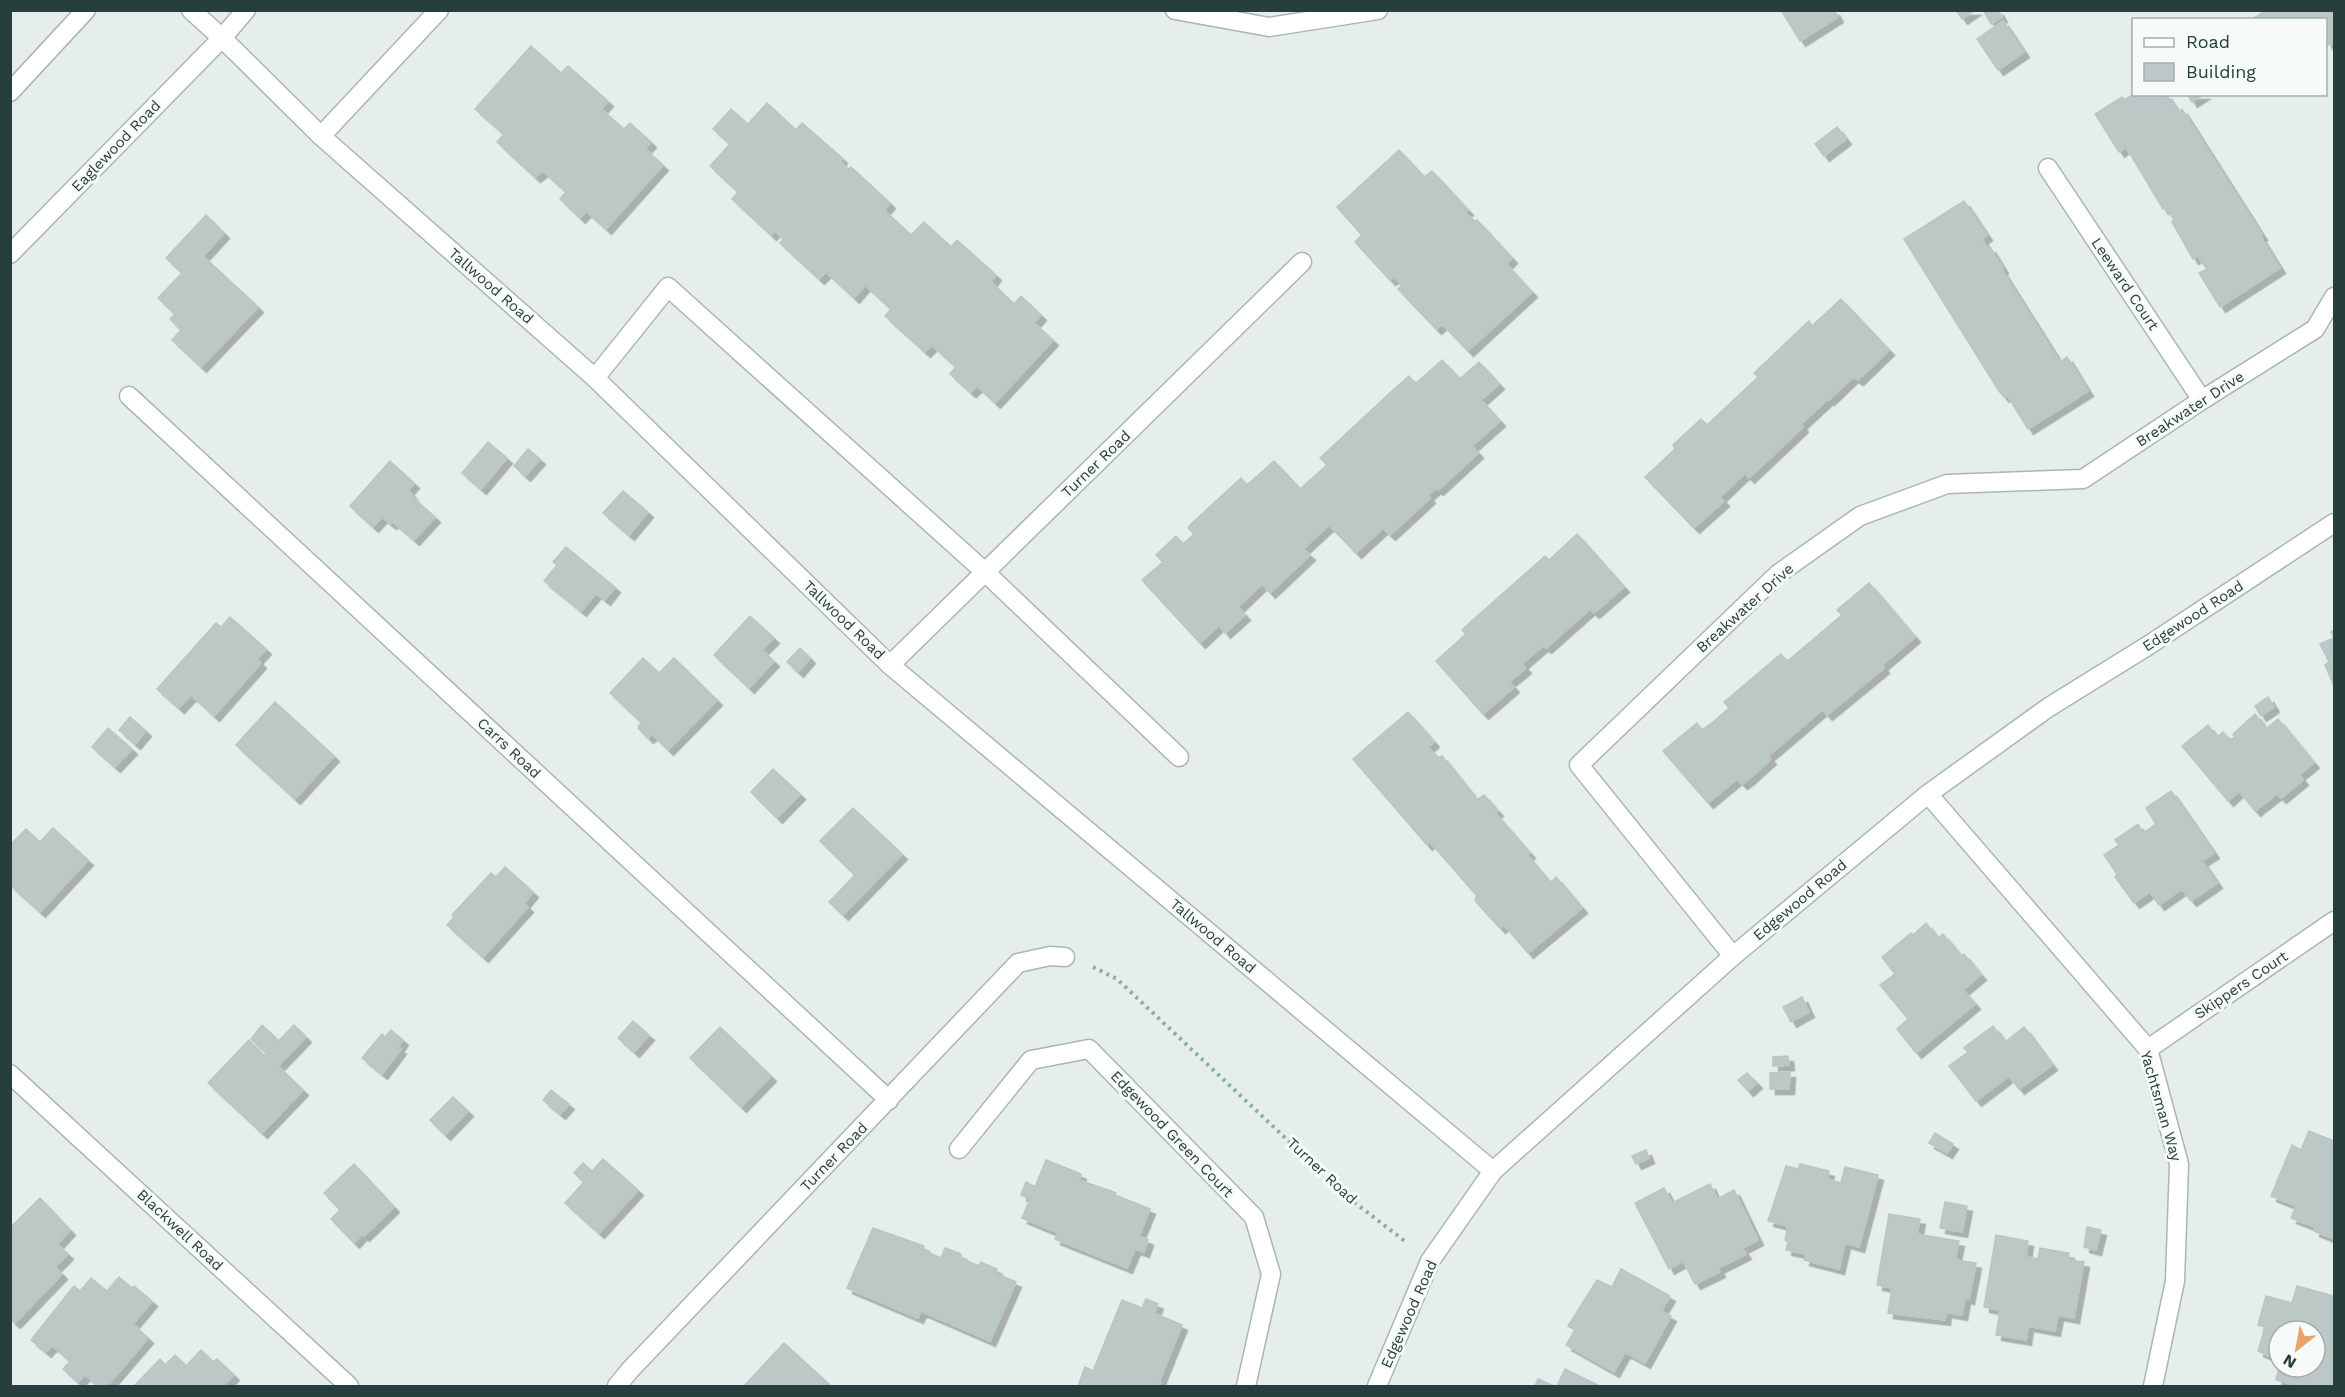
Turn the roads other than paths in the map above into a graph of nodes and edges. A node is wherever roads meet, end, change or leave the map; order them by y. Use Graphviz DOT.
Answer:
graph roads {
  1 [pos="86,10"];
  2 [pos="191,10"];
  3 [pos="246,10"];
  4 [pos="439,10"];
  5 [pos="1175,10"];
  6 [pos="1378,10"];
  7 [pos="222,38"];
  8 [pos="10,92"];
  9 [pos="321,136"];
  10 [pos="2048,168"];
  11 [pos="10,254"];
  12 [pos="1302,262"];
  13 [pos="2334,297"];
  14 [pos="596,378"];
  15 [pos="129,396"];
  16 [pos="2202,400"];
  17 [pos="2334,523"];
  18 [pos="985,572"];
  19 [pos="890,665"];
  20 [pos="1179,757"];
  21 [pos="1929,794"];
  22 [pos="2334,921"];
  23 [pos="1733,956"];
  24 [pos="1065,957"];
  25 [pos="2148,1049"];
  26 [pos="10,1074"];
  27 [pos="889,1100"];
  28 [pos="959,1149"];
  29 [pos="1493,1171"];
  30 [pos="349,1386"];
  31 [pos="616,1386"];
  32 [pos="1246,1386"];
  33 [pos="1377,1386"];
  34 [pos="2153,1386"];
  1 -- 8 [label="street"];
  2 -- 7 [label="street, Tallwood Road"];
  3 -- 7 [label="street, Eaglewood Road"];
  4 -- 9 [label="street"];
  5 -- 6 [label="street"];
  7 -- 9 [label="street, Tallwood Road"];
  7 -- 11 [label="street, Eaglewood Road"];
  9 -- 14 [label="street, Tallwood Road"];
  10 -- 16 [label="street, Leeward Court"];
  12 -- 18 [label="street, Turner Road"];
  13 -- 16 [label="street, Breakwater Drive"];
  14 -- 18 [label="street"];
  14 -- 19 [label="street, Tallwood Road"];
  15 -- 27 [label="street, Carrs Road"];
  16 -- 23 [label="street, Breakwater Drive"];
  17 -- 21 [label="street, Edgewood Road"];
  18 -- 19 [label="street, Turner Road"];
  18 -- 20 [label="street"];
  19 -- 29 [label="street, Tallwood Road"];
  21 -- 23 [label="street, Edgewood Road"];
  21 -- 25 [label="street, Yachtsman Way"];
  22 -- 25 [label="street, Skippers Court"];
  23 -- 29 [label="street, Edgewood Road"];
  24 -- 27 [label="street, Turner Road"];
  25 -- 34 [label="street, Yachtsman Way"];
  26 -- 30 [label="street, Blackwell Road"];
  27 -- 31 [label="street, Turner Road"];
  28 -- 32 [label="street, Edgewood Green Court"];
  29 -- 33 [label="street, Edgewood Road"];
}
